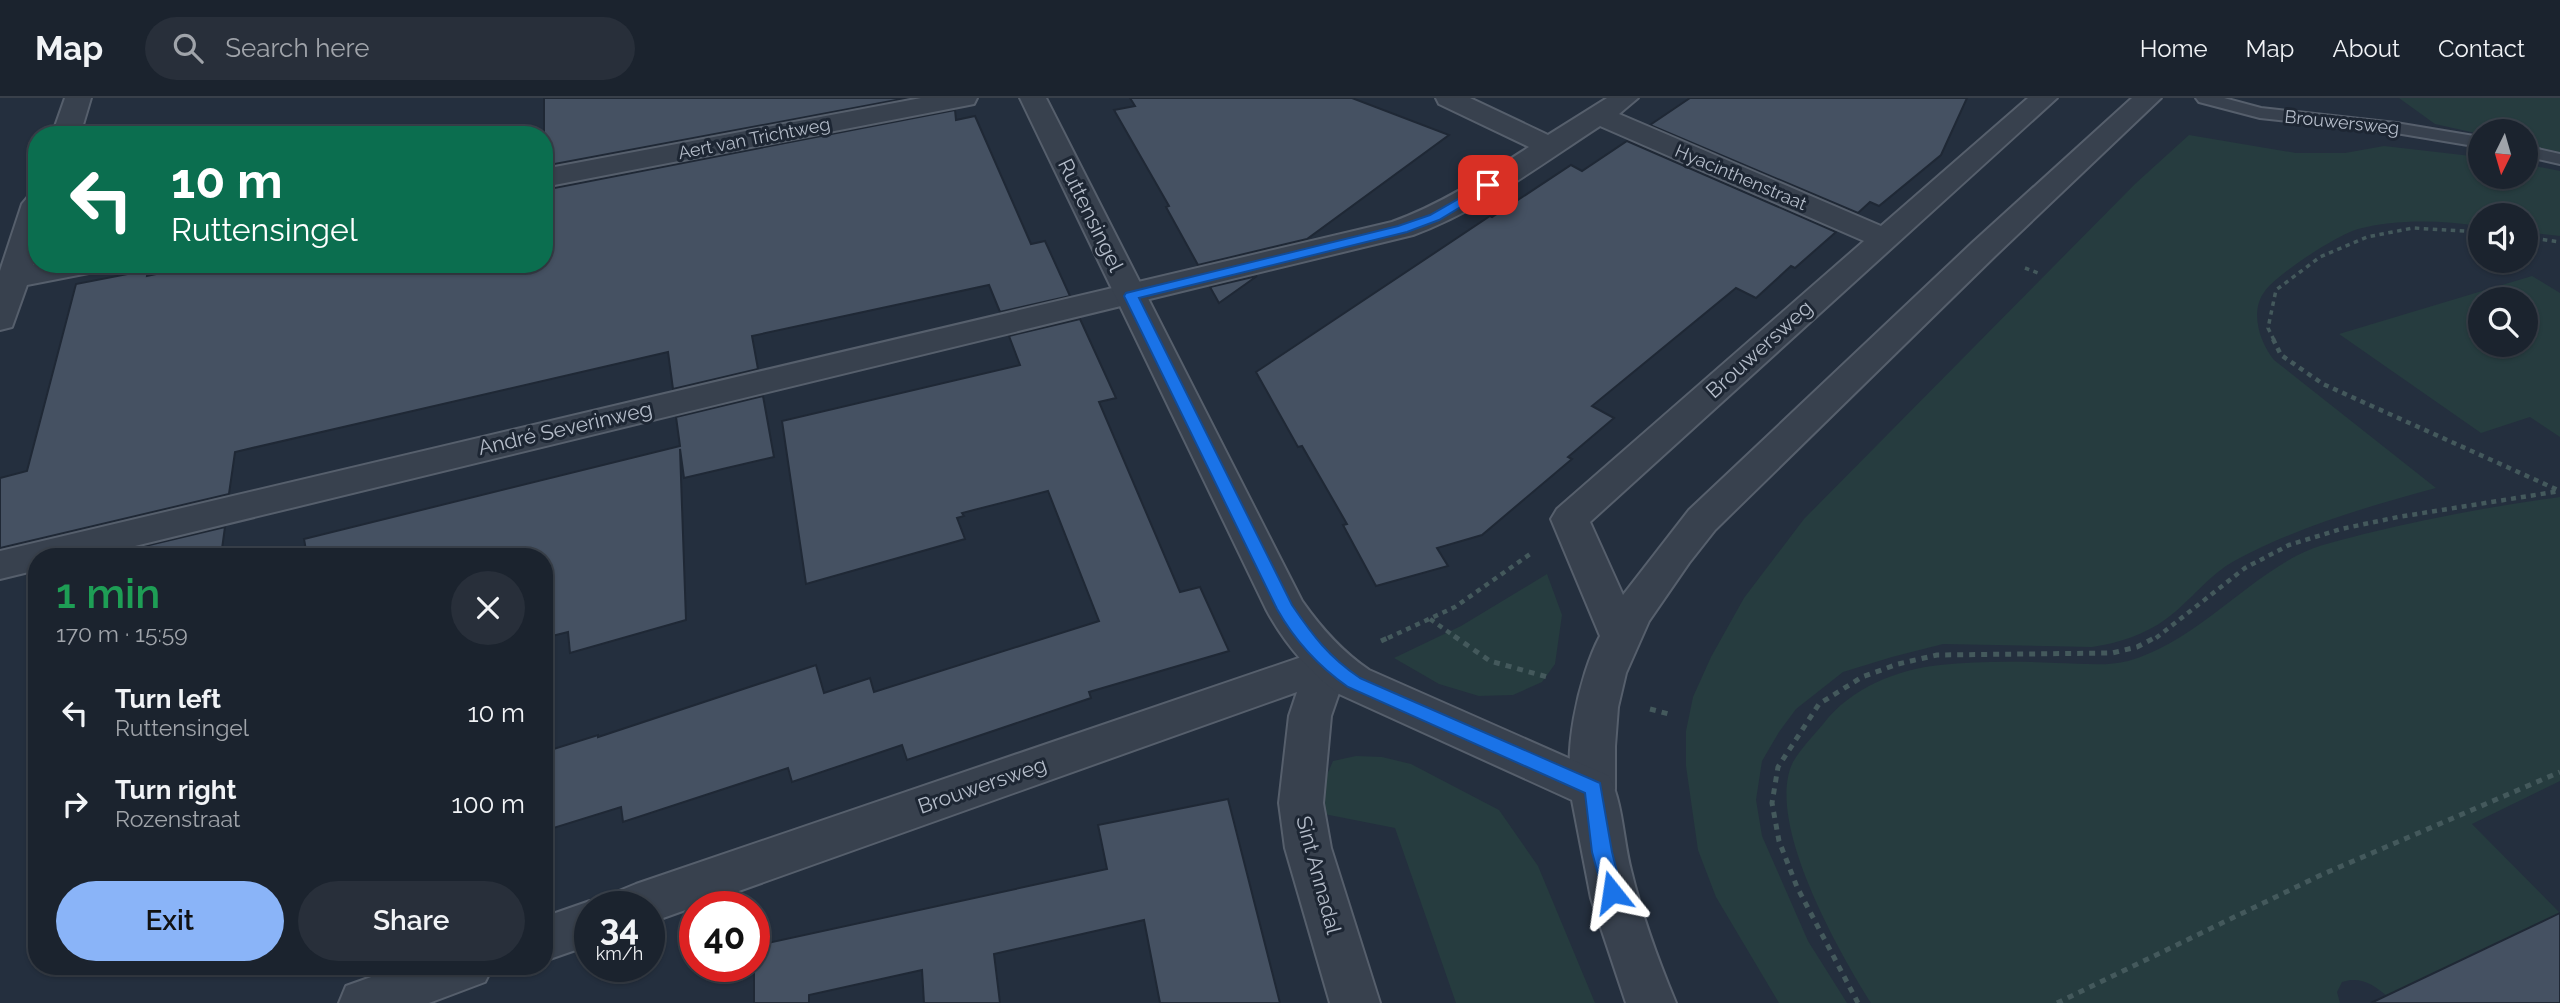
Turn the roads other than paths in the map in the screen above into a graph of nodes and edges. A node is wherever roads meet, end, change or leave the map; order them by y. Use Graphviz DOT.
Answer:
graph roads {
  1 [pos="78,98"];
  2 [pos="964,98"];
  3 [pos="1033,98"];
  4 [pos="1449,98"];
  5 [pos="1625,98"];
  6 [pos="2044,98"];
  7 [pos="2148,98"];
  8 [pos="2205,98"];
  9 [pos="1598,115"];
  10 [pos="69,126"];
  11 [pos="2468,140"];
  12 [pos="1548,146"];
  13 [pos="2538,154"];
  14 [pos="2560,159"];
  15 [pos="553,176"];
  16 [pos="28,227"];
  17 [pos="1883,238"];
  18 [pos="43,273"];
  19 [pos="7,280"];
  20 [pos="1131,296"];
  21 [pos="0,320"];
  22 [pos="70,548"];
  23 [pos="28,558"];
  24 [pos="0,565"];
  25 [pos="1620,635"];
  26 [pos="1328,664"];
  27 [pos="1593,789"];
  28 [pos="665,896"];
  29 [pos="574,929"];
  30 [pos="553,936"];
  31 [pos="443,975"];
  32 [pos="364,1003"];
  33 [pos="1355,1003"];
  34 [pos="1651,1003"];
  1 -- 10 [label="street"];
  2 -- 15 [label="street, Aert van Trichtweg"];
  3 -- 20 [label="street, Ruttensingel"];
  4 -- 12 [label="street"];
  5 -- 9 [label="street, André Severinweg"];
  6 -- 17 [label="street, Brouwersweg"];
  7 -- 25 [label="street"];
  8 -- 11 [label="lane, Brouwersweg"];
  9 -- 12 [label="street, André Severinweg"];
  9 -- 17 [label="street, Hyacinthenstraat"];
  12 -- 20 [label="street, André Severinweg"];
  13 -- 14 [label="lane"];
  16 -- 19 [label="street"];
  17 -- 25 [label="street, Brouwersweg"];
  18 -- 19 [label="street"];
  19 -- 21 [label="street"];
  20 -- 22 [label="street, André Severinweg"];
  20 -- 26 [label="street, Ruttensingel"];
  23 -- 24 [label="street, André Severinweg"];
  25 -- 27 [label="street"];
  26 -- 27 [label="street, Ruttensingel"];
  26 -- 28 [label="street, Brouwersweg"];
  26 -- 33 [label="street, Sint Annadal"];
  27 -- 34 [label="street"];
  29 -- 30 [label="street"];
  31 -- 32 [label="street"];
}
